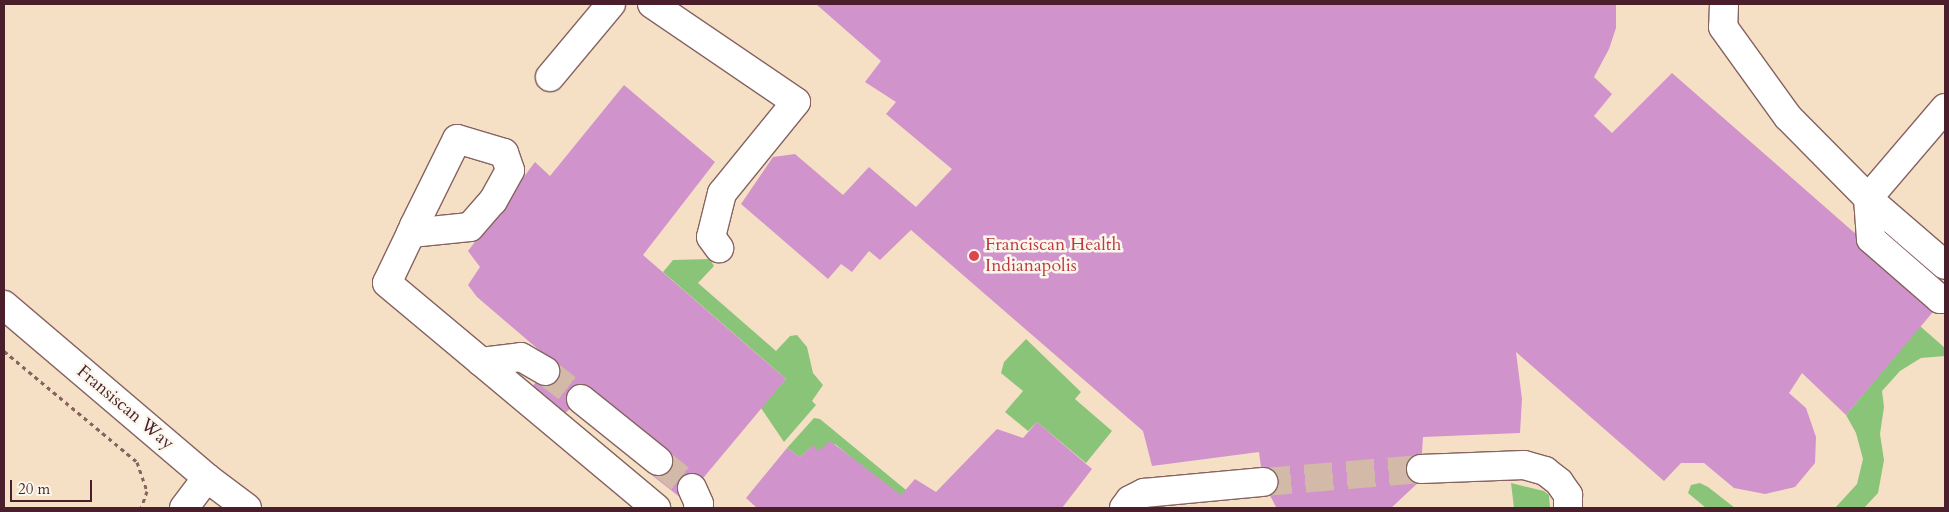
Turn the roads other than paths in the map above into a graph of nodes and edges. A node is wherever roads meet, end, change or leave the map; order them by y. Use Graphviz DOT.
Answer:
graph roads {
  1 [pos="611,4"];
  2 [pos="652,4"];
  3 [pos="1724,4"];
  4 [pos="550,77"];
  5 [pos="1945,108"];
  6 [pos="1868,198"];
  7 [pos="411,233"];
  8 [pos="718,248"];
  9 [pos="1945,265"];
  10 [pos="1945,299"];
  11 [pos="4,305"];
  12 [pos="481,362"];
  13 [pos="545,371"];
  14 [pos="581,399"];
  15 [pos="624,434"];
  16 [pos="658,461"];
  17 [pos="603,463"];
  18 [pos="1421,469"];
  19 [pos="207,478"];
  20 [pos="1263,482"];
  21 [pos="184,508"];
  22 [pos="247,508"];
  23 [pos="656,508"];
  24 [pos="1124,508"];
  25 [pos="1568,508"];
  1 -- 4 [label="street"];
  2 -- 8 [label="street"];
  3 -- 6 [label="street"];
  5 -- 6 [label="street"];
  6 -- 9 [label="street"];
  6 -- 10 [label="street"];
  7 -- 12 [label="street"];
  11 -- 19 [label="street, Fransiscan Way"];
  12 -- 13 [label="street"];
  12 -- 17 [label="street"];
  14 -- 15 [label="street"];
  15 -- 16 [label="street"];
  15 -- 17 [label="street"];
  17 -- 23 [label="street"];
  18 -- 25 [label="street"];
  19 -- 21 [label="street"];
  19 -- 22 [label="street, Fransiscan Way"];
  20 -- 24 [label="street"];
}
